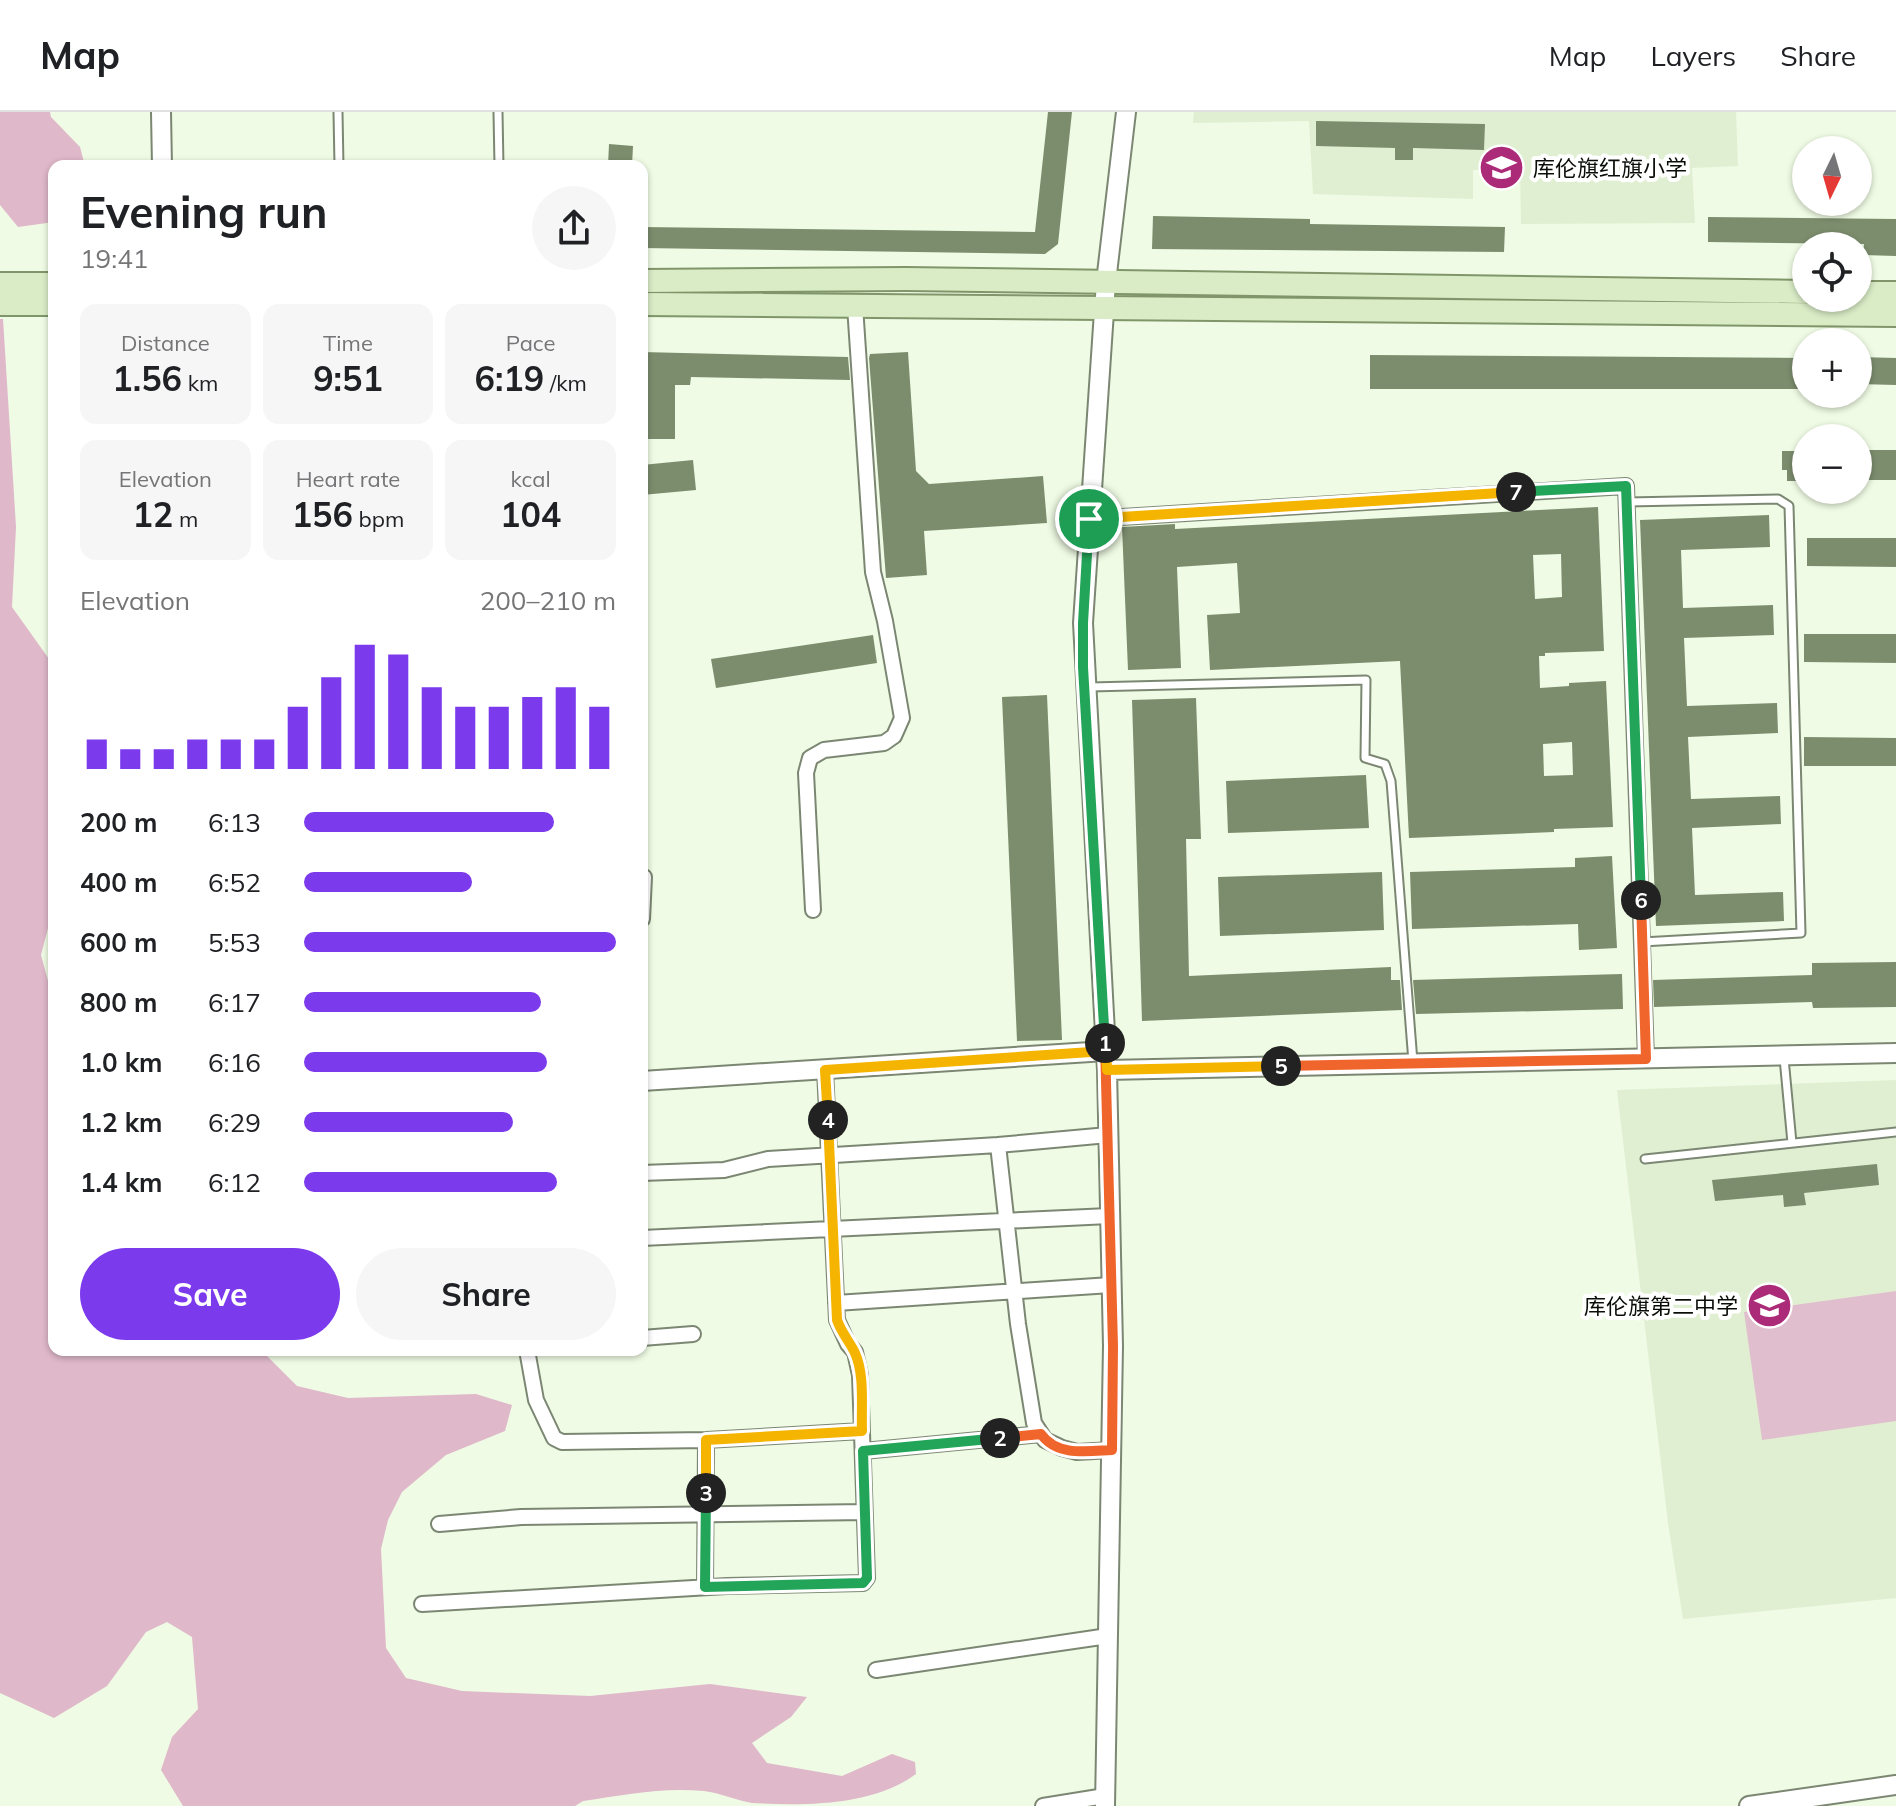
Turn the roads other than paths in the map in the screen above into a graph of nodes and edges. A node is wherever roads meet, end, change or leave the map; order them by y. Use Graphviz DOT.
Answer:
graph roads {
  1 [pos="161,112"];
  2 [pos="338,112"];
  3 [pos="498,112"];
  4 [pos="1126,112"];
  5 [pos="162,160"];
  6 [pos="339,160"];
  7 [pos="499,160"];
  8 [pos="648,281"];
  9 [pos="1106,282"];
  10 [pos="0,284"];
  11 [pos="48,284"];
  12 [pos="1792,292"];
  13 [pos="1872,293"];
  14 [pos="1896,293"];
  15 [pos="0,304"];
  16 [pos="48,304"];
  17 [pos="648,304"];
  18 [pos="855,306"];
  19 [pos="1104,308"];
  20 [pos="1896,315"];
  21 [pos="1627,502"];
  22 [pos="1089,519"];
  23 [pos="1085,687"];
  24 [pos="813,910"];
  25 [pos="1642,942"];
  26 [pos="1896,1053"];
  27 [pos="1784,1056"];
  28 [pos="1646,1059"];
  29 [pos="1106,1060"];
  30 [pos="1413,1064"];
  31 [pos="825,1070"];
  32 [pos="648,1081"];
  33 [pos="1896,1132"];
  34 [pos="1108,1135"];
  35 [pos="1792,1143"];
  36 [pos="998,1145"];
  37 [pos="830,1156"];
  38 [pos="1645,1159"];
  39 [pos="648,1173"];
  40 [pos="1109,1216"];
  41 [pos="1006,1221"];
  42 [pos="833,1229"];
  43 [pos="648,1238"];
  44 [pos="1111,1285"];
  45 [pos="1014,1293"];
  46 [pos="836,1303"];
  47 [pos="693,1334"];
  48 [pos="648,1338"];
  49 [pos="528,1356"];
  50 [pos="862,1431"];
  51 [pos="1041,1434"];
  52 [pos="706,1440"];
  53 [pos="1112,1450"];
  54 [pos="863,1451"];
  55 [pos="864,1512"];
  56 [pos="705,1516"];
  57 [pos="439,1524"];
  58 [pos="705,1587"];
  59 [pos="422,1604"];
  60 [pos="1108,1636"];
  61 [pos="876,1670"];
  62 [pos="1896,1785"];
  63 [pos="1105,1801"];
  64 [pos="1043,1806"];
  65 [pos="1749,1806"];
  1 -- 5 [label="street"];
  2 -- 6 [label="lane"];
  3 -- 7 [label="lane"];
  4 -- 9 [label="street"];
  8 -- 9 [label="main road"];
  9 -- 12 [label="main road"];
  9 -- 19 [label="street"];
  10 -- 11 [label="main road"];
  13 -- 14 [label="main road"];
  15 -- 16 [label="main road"];
  17 -- 18 [label="main road"];
  18 -- 19 [label="main road"];
  18 -- 24 [label="street"];
  19 -- 20 [label="main road"];
  19 -- 22 [label="street"];
  21 -- 22 [label="street"];
  21 -- 25 [label="street"];
  21 -- 25 [label="lane"];
  22 -- 23 [label="street"];
  23 -- 29 [label="street"];
  23 -- 30 [label="lane"];
  25 -- 28 [label="street"];
  26 -- 27 [label="street"];
  27 -- 28 [label="street"];
  27 -- 35 [label="lane"];
  28 -- 30 [label="street"];
  29 -- 30 [label="street"];
  29 -- 31 [label="street"];
  29 -- 34 [label="street"];
  31 -- 32 [label="street"];
  31 -- 37 [label="street"];
  33 -- 35 [label="lane"];
  34 -- 36 [label="street"];
  34 -- 40 [label="street"];
  35 -- 38 [label="lane"];
  36 -- 37 [label="street"];
  36 -- 41 [label="street"];
  37 -- 39 [label="street"];
  37 -- 42 [label="street"];
  40 -- 41 [label="street"];
  40 -- 44 [label="street"];
  41 -- 42 [label="street"];
  41 -- 45 [label="street"];
  42 -- 43 [label="street"];
  42 -- 46 [label="street"];
  44 -- 45 [label="street"];
  44 -- 53 [label="street"];
  45 -- 46 [label="street"];
  45 -- 51 [label="street"];
  46 -- 50 [label="street"];
  47 -- 48 [label="street"];
  49 -- 52 [label="street"];
  50 -- 52 [label="street"];
  50 -- 54 [label="street"];
  51 -- 53 [label="street"];
  51 -- 54 [label="street"];
  52 -- 56 [label="street"];
  53 -- 60 [label="street"];
  54 -- 55 [label="street"];
  55 -- 56 [label="street"];
  55 -- 58 [label="street"];
  56 -- 57 [label="street"];
  56 -- 58 [label="street"];
  58 -- 59 [label="street"];
  60 -- 61 [label="street"];
  60 -- 63 [label="street"];
  62 -- 65 [label="street"];
  63 -- 64 [label="street"];
}
